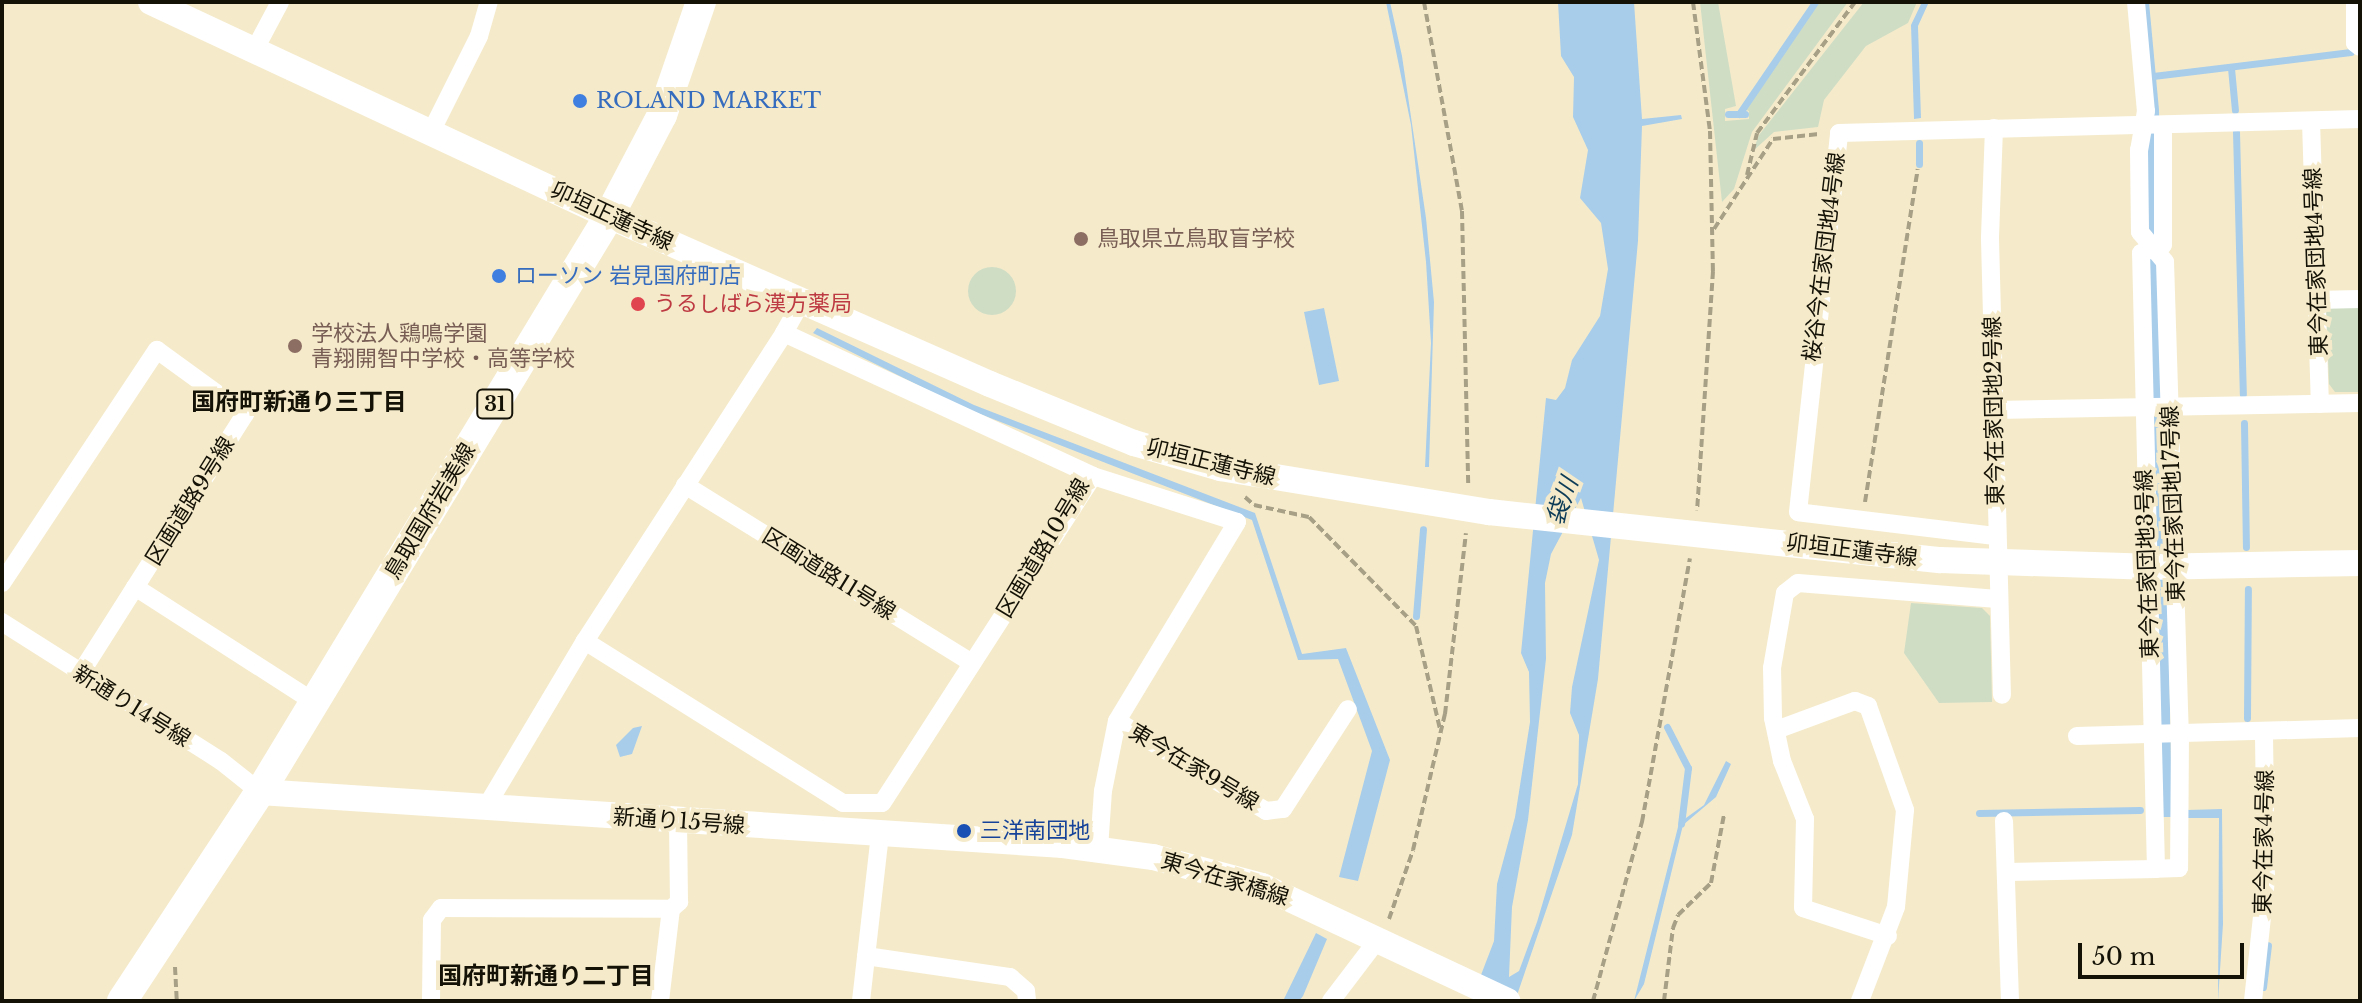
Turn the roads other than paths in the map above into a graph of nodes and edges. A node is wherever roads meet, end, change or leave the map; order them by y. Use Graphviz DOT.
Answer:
graph roads {
  1 [pos="151,2"];
  2 [pos="280,2"];
  3 [pos="489,2"];
  4 [pos="701,2"];
  5 [pos="2136,2"];
  6 [pos="2355,2"];
  7 [pos="2360,47"];
  8 [pos="254,51"];
  9 [pos="2360,119"];
  10 [pos="2311,121"];
  11 [pos="2163,125"];
  12 [pos="2141,126"];
  13 [pos="1994,128"];
  14 [pos="432,130"];
  15 [pos="609,216"];
  16 [pos="2152,250"];
  17 [pos="2360,299"];
  18 [pos="802,300"];
  19 [pos="2317,300"];
  20 [pos="784,333"];
  21 [pos="2360,403"];
  22 [pos="2320,404"];
  23 [pos="2142,408"];
  24 [pos="2169,408"];
  25 [pos="1996,410"];
  26 [pos="1093,476"];
  27 [pos="685,485"];
  28 [pos="1995,536"];
  29 [pos="2360,563"];
  30 [pos="1996,564"];
  31 [pos="2176,566"];
  32 [pos="2147,567"];
  33 [pos="2,583"];
  34 [pos="135,587"];
  35 [pos="1997,599"];
  36 [pos="2,622"];
  37 [pos="585,641"];
  38 [pos="972,663"];
  39 [pos="80,674"];
  40 [pos="2002,695"];
  41 [pos="314,702"];
  42 [pos="1348,709"];
  43 [pos="1117,721"];
  44 [pos="2360,728"];
  45 [pos="1776,730"];
  46 [pos="2264,731"];
  47 [pos="2180,733"];
  48 [pos="2151,734"];
  49 [pos="2077,736"];
  50 [pos="260,792"];
  51 [pos="486,807"];
  52 [pos="2004,821"];
  53 [pos="678,822"];
  54 [pos="880,834"];
  55 [pos="1099,849"];
  56 [pos="2156,869"];
  57 [pos="2006,872"];
  58 [pos="671,909"];
  59 [pos="1888,936"];
  60 [pos="1384,941"];
  61 [pos="866,956"];
  62 [pos="122,1001"];
  63 [pos="431,1001"];
  64 [pos="660,1001"];
  65 [pos="861,1001"];
  66 [pos="1027,1001"];
  67 [pos="1331,1001"];
  68 [pos="1507,1001"];
  69 [pos="1860,1001"];
  70 [pos="2010,1001"];
  71 [pos="2253,1001"];
  1 -- 8 [label="main road, 卯垣正蓮寺線"];
  2 -- 8 [label="street"];
  3 -- 14 [label="street"];
  4 -- 15 [label="main road, 鳥取国府岩美線 / 31"];
  5 -- 12 [label="street, 東今在家団地17号線"];
  6 -- 7 [label="street"];
  8 -- 14 [label="main road, 卯垣正蓮寺線"];
  9 -- 10 [label="street, 桜谷今在家団地4号線"];
  10 -- 11 [label="street, 桜谷今在家団地4号線"];
  10 -- 19 [label="street, 東今在家団地4号線"];
  11 -- 12 [label="street, 桜谷今在家団地4号線"];
  11 -- 16 [label="street, 東今在家団地3号線"];
  12 -- 13 [label="street, 桜谷今在家団地4号線"];
  12 -- 16 [label="street, 東今在家団地17号線"];
  13 -- 25 [label="street, 東今在家団地2号線"];
  13 -- 28 [label="street, 桜谷今在家団地4号線"];
  14 -- 15 [label="main road, 卯垣正蓮寺線"];
  15 -- 18 [label="main road, 卯垣正蓮寺線"];
  15 -- 41 [label="main road, 鳥取国府岩美線 / 31"];
  16 -- 23 [label="street, 東今在家団地3号線"];
  16 -- 24 [label="street, 東今在家団地17号線"];
  17 -- 19 [label="street"];
  18 -- 20 [label="street"];
  18 -- 30 [label="main road, 卯垣正蓮寺線"];
  19 -- 22 [label="street, 東今在家団地4号線"];
  20 -- 26 [label="street, 区画道路10号線"];
  20 -- 27 [label="street"];
  21 -- 22 [label="street"];
  22 -- 24 [label="street"];
  23 -- 24 [label="street"];
  23 -- 25 [label="street"];
  23 -- 32 [label="street, 東今在家団地3号線"];
  24 -- 31 [label="street, 東今在家団地17号線"];
  25 -- 28 [label="street, 東今在家団地2号線"];
  26 -- 38 [label="street, 区画道路10号線"];
  26 -- 43 [label="street"];
  27 -- 37 [label="street"];
  27 -- 38 [label="street, 区画道路11号線"];
  28 -- 30 [label="street, 東今在家団地2号線"];
  29 -- 31 [label="main road, 卯垣正蓮寺線"];
  30 -- 32 [label="main road, 卯垣正蓮寺線"];
  30 -- 35 [label="street, 東今在家団地2号線"];
  31 -- 32 [label="main road, 卯垣正蓮寺線"];
  31 -- 47 [label="street, 東今在家団地17号線"];
  32 -- 48 [label="street, 東今在家団地3号線"];
  33 -- 34 [label="street, 区画道路9号線"];
  34 -- 39 [label="street, 区画道路9号線"];
  34 -- 41 [label="street"];
  35 -- 40 [label="street, 東今在家団地2号線"];
  35 -- 45 [label="street"];
  36 -- 39 [label="street, 新通り14号線"];
  37 -- 38 [label="street, 区画道路10号線"];
  37 -- 51 [label="street"];
  39 -- 50 [label="street, 新通り14号線"];
  41 -- 50 [label="main road, 鳥取国府岩美線 / 31"];
  42 -- 43 [label="street, 東今在家9号線"];
  43 -- 55 [label="street, 東今在家9号線"];
  44 -- 46 [label="street"];
  45 -- 59 [label="street"];
  45 -- 59 [label="street"];
  46 -- 47 [label="street"];
  46 -- 71 [label="street, 東今在家4号線"];
  47 -- 48 [label="street"];
  47 -- 56 [label="street, 東今在家団地17号線"];
  48 -- 49 [label="street"];
  48 -- 56 [label="street, 東今在家団地3号線"];
  50 -- 51 [label="main road, 新通り15号線"];
  50 -- 62 [label="main road, 鳥取国府岩美線 / 31"];
  51 -- 53 [label="main road, 新通り15号線"];
  52 -- 57 [label="street"];
  53 -- 54 [label="main road, 新通り15号線"];
  53 -- 58 [label="street"];
  54 -- 55 [label="main road, 新通り15号線"];
  54 -- 61 [label="street"];
  55 -- 60 [label="main road, 東今在家橋線"];
  56 -- 57 [label="street"];
  57 -- 70 [label="street"];
  58 -- 63 [label="street"];
  58 -- 64 [label="street"];
  59 -- 69 [label="street"];
  60 -- 67 [label="street"];
  60 -- 68 [label="main road, 東今在家橋線"];
  61 -- 65 [label="street"];
  61 -- 66 [label="street"];
}
